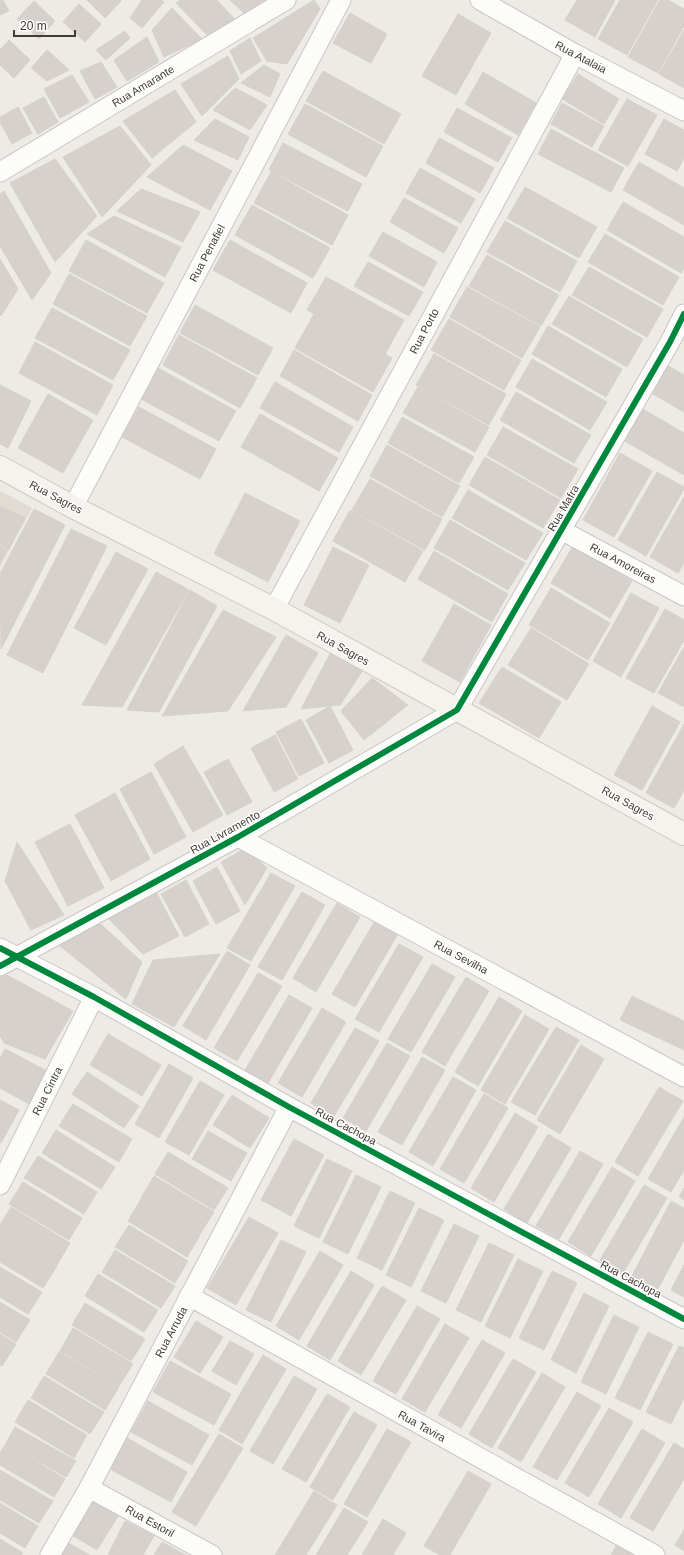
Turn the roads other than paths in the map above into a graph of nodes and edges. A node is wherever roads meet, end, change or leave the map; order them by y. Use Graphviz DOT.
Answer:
graph roads {
  1 [pos="286,0"];
  2 [pos="341,0"];
  3 [pos="480,0"];
  4 [pos="575,54"];
  5 [pos="684,110"];
  6 [pos="0,172"];
  7 [pos="684,314"];
  8 [pos="677,345"];
  9 [pos="0,467"];
  10 [pos="73,507"];
  11 [pos="561,530"];
  12 [pos="684,596"];
  13 [pos="274,609"];
  14 [pos="457,710"];
  15 [pos="684,834"];
  16 [pos="238,837"];
  17 [pos="5,957"];
  18 [pos="94,997"];
  19 [pos="684,1077"];
  20 [pos="289,1107"];
  21 [pos="0,1185"];
  22 [pos="189,1296"];
  23 [pos="684,1319"];
  24 [pos="88,1488"];
  25 [pos="50,1555"];
  26 [pos="212,1555"];
  27 [pos="655,1555"];
  1 -- 6 [label="street, Rua Amarante"];
  2 -- 10 [label="street, Rua Penafiel"];
  3 -- 4 [label="street, Rua Atalaia"];
  4 -- 5 [label="street, Rua Atalaia"];
  4 -- 13 [label="street, Rua Porto"];
  7 -- 8 [label="street, Rua Mafra"];
  8 -- 11 [label="street, Rua Mafra"];
  9 -- 10 [label="street, Rua Sagres"];
  10 -- 13 [label="street, Rua Sagres"];
  11 -- 12 [label="street, Rua Amoreiras"];
  11 -- 14 [label="street, Rua Mafra"];
  13 -- 14 [label="street, Rua Sagres"];
  14 -- 15 [label="street, Rua Sagres"];
  14 -- 16 [label="street, Rua Livramento"];
  16 -- 17 [label="street, Rua Livramento"];
  16 -- 19 [label="street, Rua Sevilha"];
  17 -- 18 [label="street, Rua Cachopa"];
  18 -- 20 [label="street, Rua Cachopa"];
  18 -- 21 [label="street, Rua Cintra"];
  20 -- 22 [label="street, Rua Arruda"];
  20 -- 23 [label="street, Rua Cachopa"];
  22 -- 24 [label="street, Rua Arruda"];
  22 -- 27 [label="street, Rua Tavira"];
  24 -- 25 [label="street, Rua Arruda"];
  24 -- 26 [label="street, Rua Estoril"];
}
